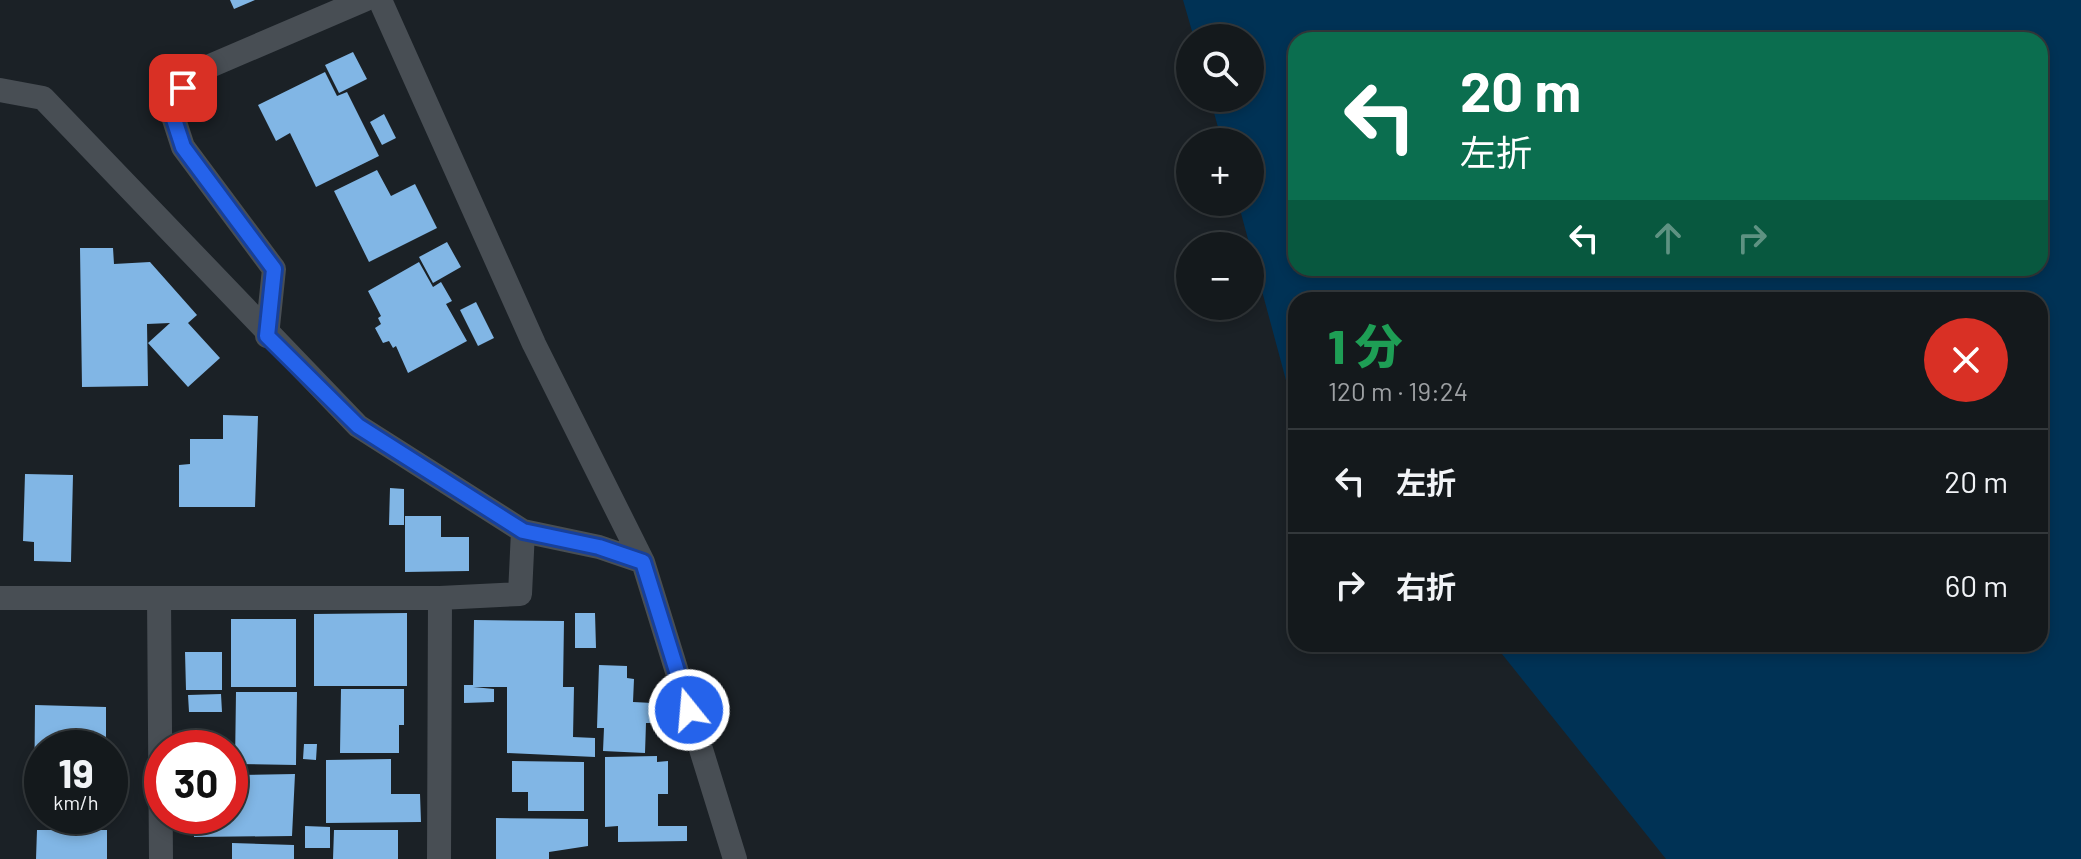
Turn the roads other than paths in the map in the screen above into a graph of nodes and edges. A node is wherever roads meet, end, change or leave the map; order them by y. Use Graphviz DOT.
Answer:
graph roads {
  1 [pos="364,0"];
  2 [pos="380,0"];
  3 [pos="0,90"];
  4 [pos="267,336"];
  5 [pos="523,531"];
  6 [pos="643,562"];
  7 [pos="0,598"];
  8 [pos="159,598"];
  9 [pos="440,598"];
  10 [pos="161,859"];
  11 [pos="439,859"];
  12 [pos="735,859"];
  1 -- 4 [label="street"];
  2 -- 6 [label="street"];
  3 -- 4 [label="street"];
  4 -- 5 [label="street"];
  5 -- 6 [label="street"];
  5 -- 9 [label="street"];
  6 -- 12 [label="street"];
  7 -- 8 [label="street"];
  8 -- 9 [label="street"];
  8 -- 10 [label="street"];
  9 -- 11 [label="street"];
}
